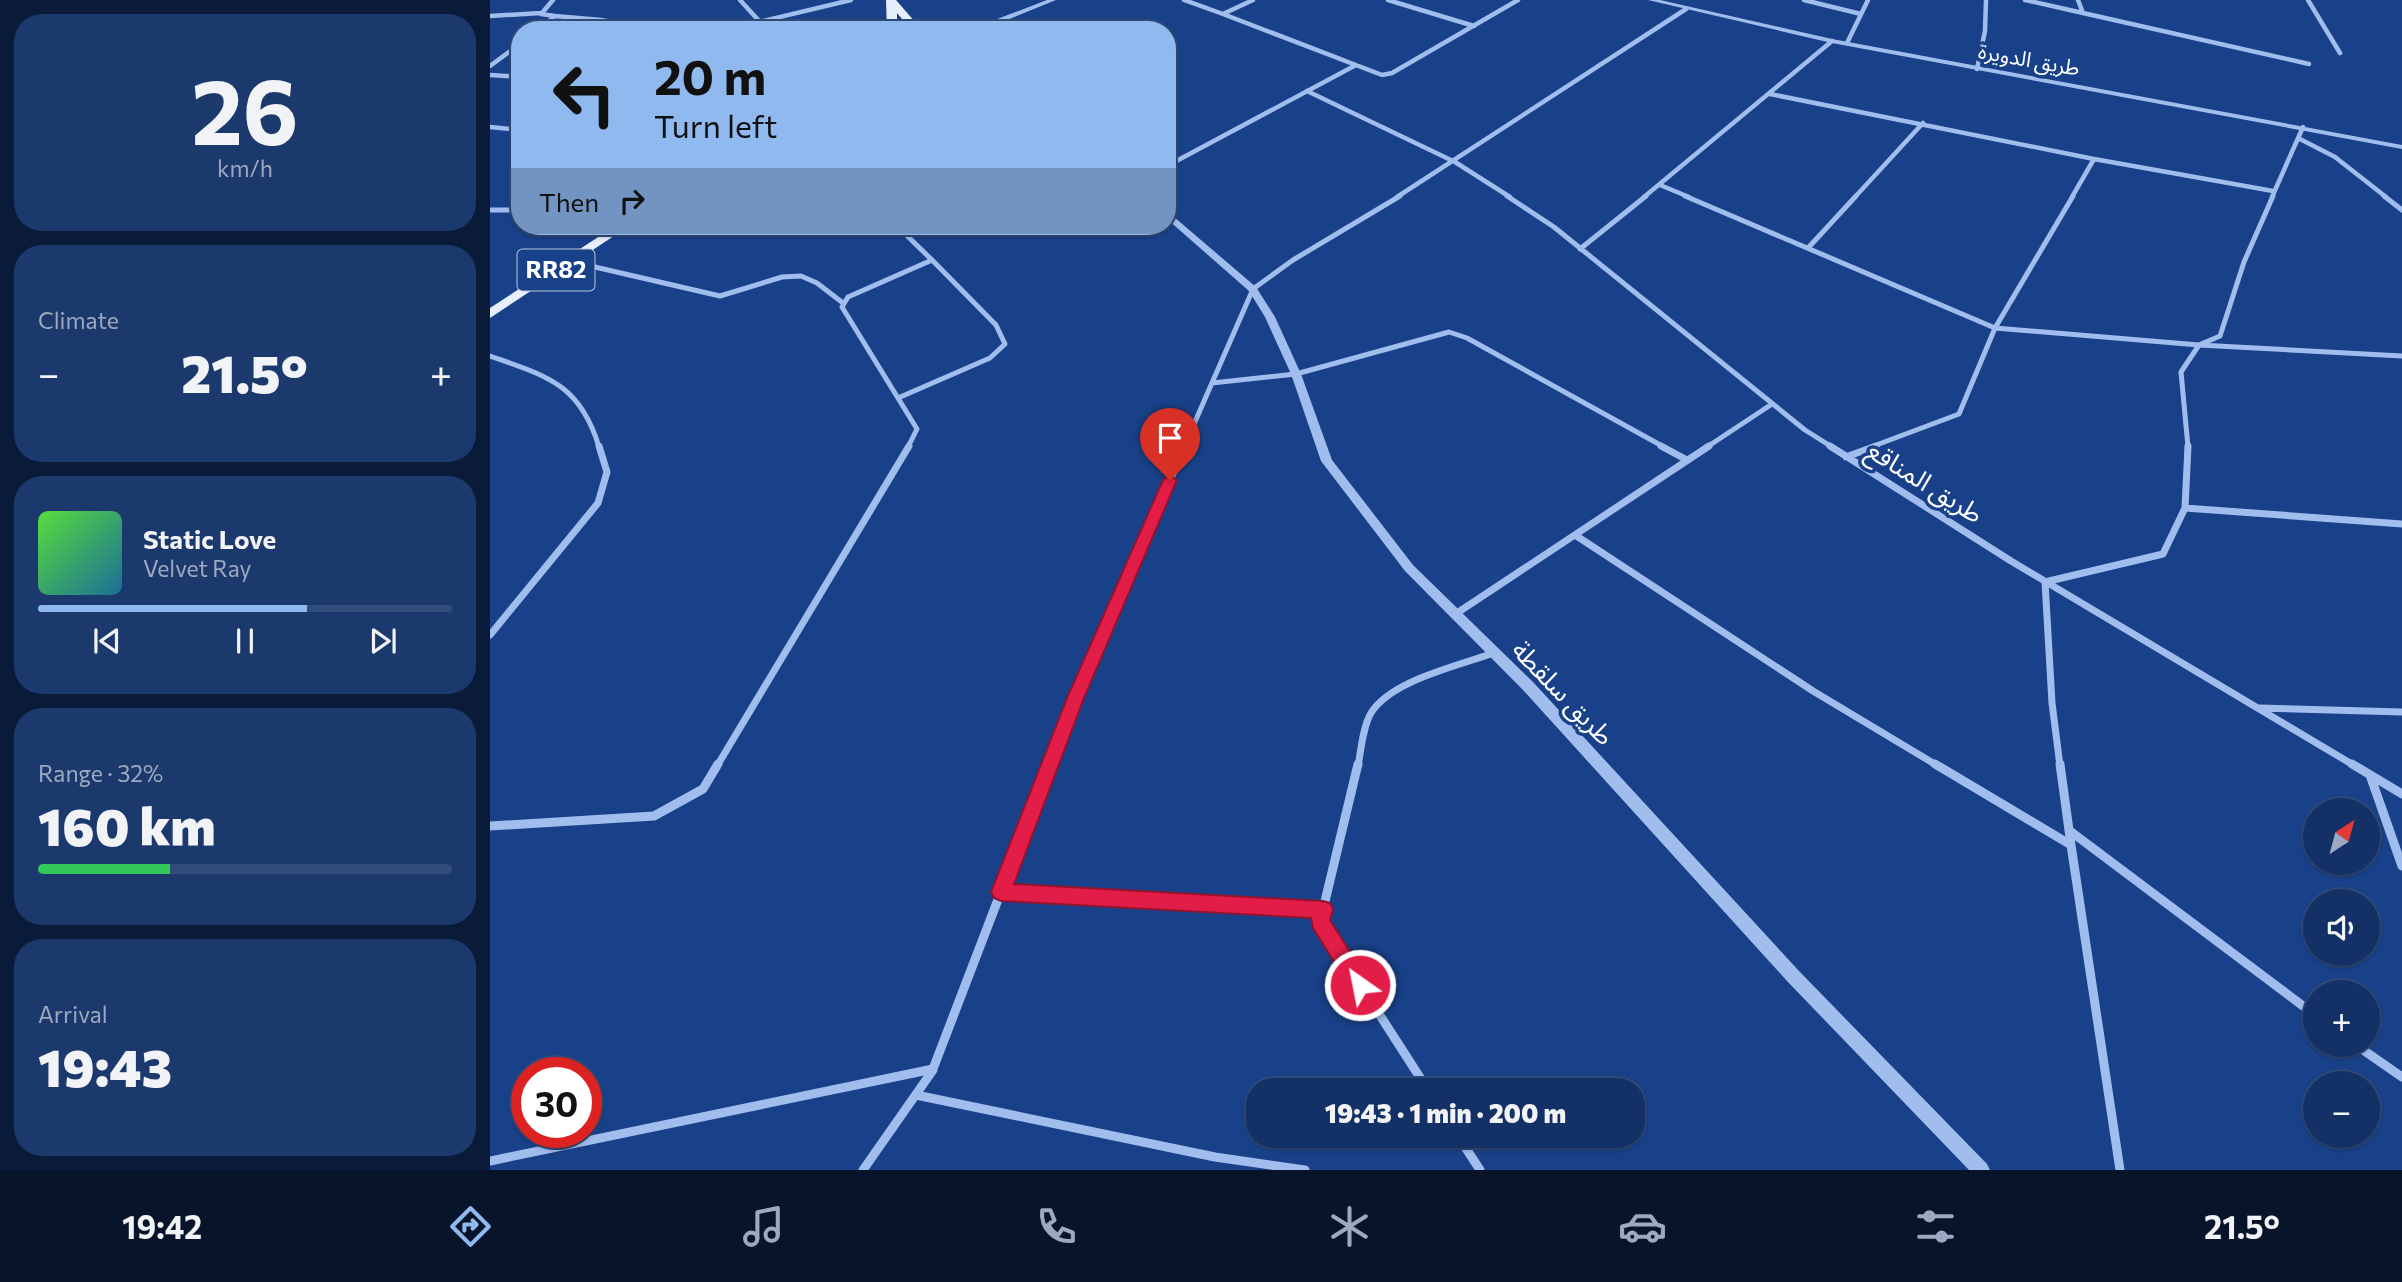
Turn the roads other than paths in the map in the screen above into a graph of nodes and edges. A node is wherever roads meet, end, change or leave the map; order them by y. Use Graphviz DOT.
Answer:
graph roads {
  1 [pos="553,0"];
  2 [pos="740,0"];
  3 [pos="851,0"];
  4 [pos="1053,0"];
  5 [pos="1184,0"];
  6 [pos="1253,0"];
  7 [pos="1388,0"];
  8 [pos="1518,0"];
  9 [pos="1651,0"];
  10 [pos="1804,0"];
  11 [pos="1868,0"];
  12 [pos="1986,0"];
  13 [pos="2025,0"];
  14 [pos="2078,0"];
  15 [pos="2308,0"];
  16 [pos="891,1"];
  17 [pos="1686,9"];
  18 [pos="541,13"];
  19 [pos="2084,13"];
  20 [pos="1223,14"];
  21 [pos="1861,14"];
  22 [pos="490,16"];
  23 [pos="555,16"];
  24 [pos="1002,19"];
  25 [pos="549,21"];
  26 [pos="606,21"];
  27 [pos="759,21"];
  28 [pos="764,21"];
  29 [pos="892,21"];
  30 [pos="909,21"];
  31 [pos="992,21"];
  32 [pos="997,21"];
  33 [pos="1474,26"];
  34 [pos="1832,41"];
  35 [pos="1847,43"];
  36 [pos="511,51"];
  37 [pos="2340,53"];
  38 [pos="490,55"];
  39 [pos="505,56"];
  40 [pos="2309,64"];
  41 [pos="1356,65"];
  42 [pos="490,66"];
  43 [pos="1977,69"];
  44 [pos="490,75"];
  45 [pos="511,76"];
  46 [pos="1307,91"];
  47 [pos="1770,94"];
  48 [pos="1923,123"];
  49 [pos="490,127"];
  50 [pos="2303,127"];
  51 [pos="511,129"];
  52 [pos="2298,138"];
  53 [pos="2402,147"];
  54 [pos="2094,159"];
  55 [pos="1176,161"];
  56 [pos="1455,162"];
  57 [pos="1660,185"];
  58 [pos="2273,191"];
  59 [pos="490,210"];
  60 [pos="511,210"];
  61 [pos="2402,210"];
  62 [pos="1176,222"];
  63 [pos="609,235"];
  64 [pos="906,235"];
  65 [pos="1808,248"];
  66 [pos="1580,249"];
  67 [pos="932,260"];
  68 [pos="569,261"];
  69 [pos="1253,289"];
  70 [pos="843,303"];
  71 [pos="490,314"];
  72 [pos="1995,327"];
  73 [pos="2199,345"];
  74 [pos="490,356"];
  75 [pos="2402,356"];
  76 [pos="1296,374"];
  77 [pos="1212,383"];
  78 [pos="898,398"];
  79 [pos="1772,404"];
  80 [pos="1846,457"];
  81 [pos="1687,460"];
  82 [pos="2185,508"];
  83 [pos="2402,524"];
  84 [pos="1574,535"];
  85 [pos="2045,582"];
  86 [pos="1453,615"];
  87 [pos="490,635"];
  88 [pos="1493,653"];
  89 [pos="2258,708"];
  90 [pos="2402,712"];
  91 [pos="2370,775"];
  92 [pos="2402,794"];
  93 [pos="490,825"];
  94 [pos="2070,831"];
  95 [pos="2071,845"];
  96 [pos="2402,866"];
  97 [pos="1001,892"];
  98 [pos="1323,909"];
  99 [pos="2303,1007"];
  100 [pos="2373,1057"];
  101 [pos="933,1069"];
  102 [pos="2402,1077"];
  103 [pos="1420,1078"];
  104 [pos="916,1095"];
  105 [pos="1466,1148"];
  106 [pos="490,1161"];
  107 [pos="863,1170"];
  108 [pos="1305,1170"];
  109 [pos="1480,1170"];
  110 [pos="1981,1170"];
  111 [pos="2120,1170"];
  1 -- 18 [label="street"];
  2 -- 27 [label="street"];
  3 -- 28 [label="street"];
  4 -- 24 [label="street"];
  5 -- 20 [label="street"];
  6 -- 20 [label="street"];
  7 -- 33 [label="street"];
  8 -- 33 [label="street"];
  9 -- 17 [label="street, طريق الدويرة"];
  10 -- 21 [label="street"];
  11 -- 21 [label="street"];
  12 -- 43 [label="street"];
  13 -- 19 [label="street"];
  14 -- 19 [label="street"];
  15 -- 37 [label="street"];
  16 -- 29 [label="main road"];
  16 -- 30 [label="main road"];
  17 -- 34 [label="street, طريق الدويرة"];
  17 -- 56 [label="street"];
  18 -- 22 [label="street"];
  18 -- 23 [label="street"];
  19 -- 40 [label="street"];
  20 -- 41 [label="street"];
  21 -- 35 [label="street"];
  23 -- 25 [label="street"];
  23 -- 26 [label="street"];
  24 -- 31 [label="street"];
  24 -- 32 [label="street"];
  33 -- 41 [label="street"];
  34 -- 35 [label="street, طريق الدويرة"];
  34 -- 47 [label="street"];
  35 -- 43 [label="street, طريق الدويرة"];
  36 -- 39 [label="street"];
  38 -- 39 [label="street"];
  39 -- 42 [label="street"];
  41 -- 46 [label="street"];
  43 -- 50 [label="street, طريق الدويرة"];
  44 -- 45 [label="street"];
  46 -- 55 [label="street"];
  46 -- 56 [label="street, طريق المناقع"];
  47 -- 48 [label="street"];
  47 -- 57 [label="street"];
  48 -- 54 [label="street"];
  48 -- 65 [label="street"];
  49 -- 51 [label="street"];
  50 -- 52 [label="street"];
  50 -- 53 [label="street, طريق الدويرة"];
  52 -- 58 [label="street"];
  52 -- 61 [label="street"];
  54 -- 58 [label="street"];
  54 -- 72 [label="street"];
  56 -- 66 [label="street, طريق المناقع"];
  56 -- 69 [label="street"];
  57 -- 65 [label="street"];
  57 -- 66 [label="street"];
  58 -- 73 [label="street"];
  59 -- 60 [label="street"];
  62 -- 69 [label="street, طريق سلقطة"];
  63 -- 68 [label="main road, RR82"];
  64 -- 67 [label="street"];
  65 -- 72 [label="street"];
  66 -- 79 [label="street, طريق المناقع"];
  67 -- 70 [label="street"];
  67 -- 78 [label="street"];
  68 -- 70 [label="street"];
  68 -- 71 [label="main road, RR82"];
  69 -- 76 [label="street, طريق سلقطة"];
  69 -- 77 [label="street"];
  70 -- 78 [label="street"];
  72 -- 73 [label="street"];
  72 -- 80 [label="street"];
  73 -- 75 [label="street"];
  73 -- 82 [label="street"];
  74 -- 87 [label="street"];
  76 -- 77 [label="street"];
  76 -- 81 [label="street"];
  76 -- 86 [label="street, طريق سلقطة"];
  77 -- 97 [label="street"];
  78 -- 93 [label="street"];
  79 -- 80 [label="street, طريق المناقع"];
  79 -- 81 [label="street"];
  80 -- 85 [label="street, طريق المناقع"];
  81 -- 84 [label="street"];
  82 -- 83 [label="street"];
  82 -- 85 [label="street"];
  84 -- 86 [label="street"];
  84 -- 95 [label="street"];
  85 -- 89 [label="street, طريق المناقع"];
  85 -- 94 [label="street"];
  86 -- 88 [label="street, طريق سلقطة"];
  88 -- 98 [label="street"];
  88 -- 110 [label="street, طريق سلقطة"];
  89 -- 90 [label="street"];
  89 -- 91 [label="street, طريق المناقع"];
  91 -- 92 [label="street, طريق المناقع"];
  91 -- 96 [label="street"];
  94 -- 95 [label="street"];
  94 -- 99 [label="street"];
  95 -- 111 [label="street"];
  97 -- 98 [label="street"];
  97 -- 101 [label="street"];
  98 -- 103 [label="street"];
  100 -- 102 [label="street"];
  101 -- 104 [label="street"];
  101 -- 106 [label="street"];
  104 -- 107 [label="street"];
  104 -- 108 [label="street"];
  105 -- 109 [label="street"];
}
